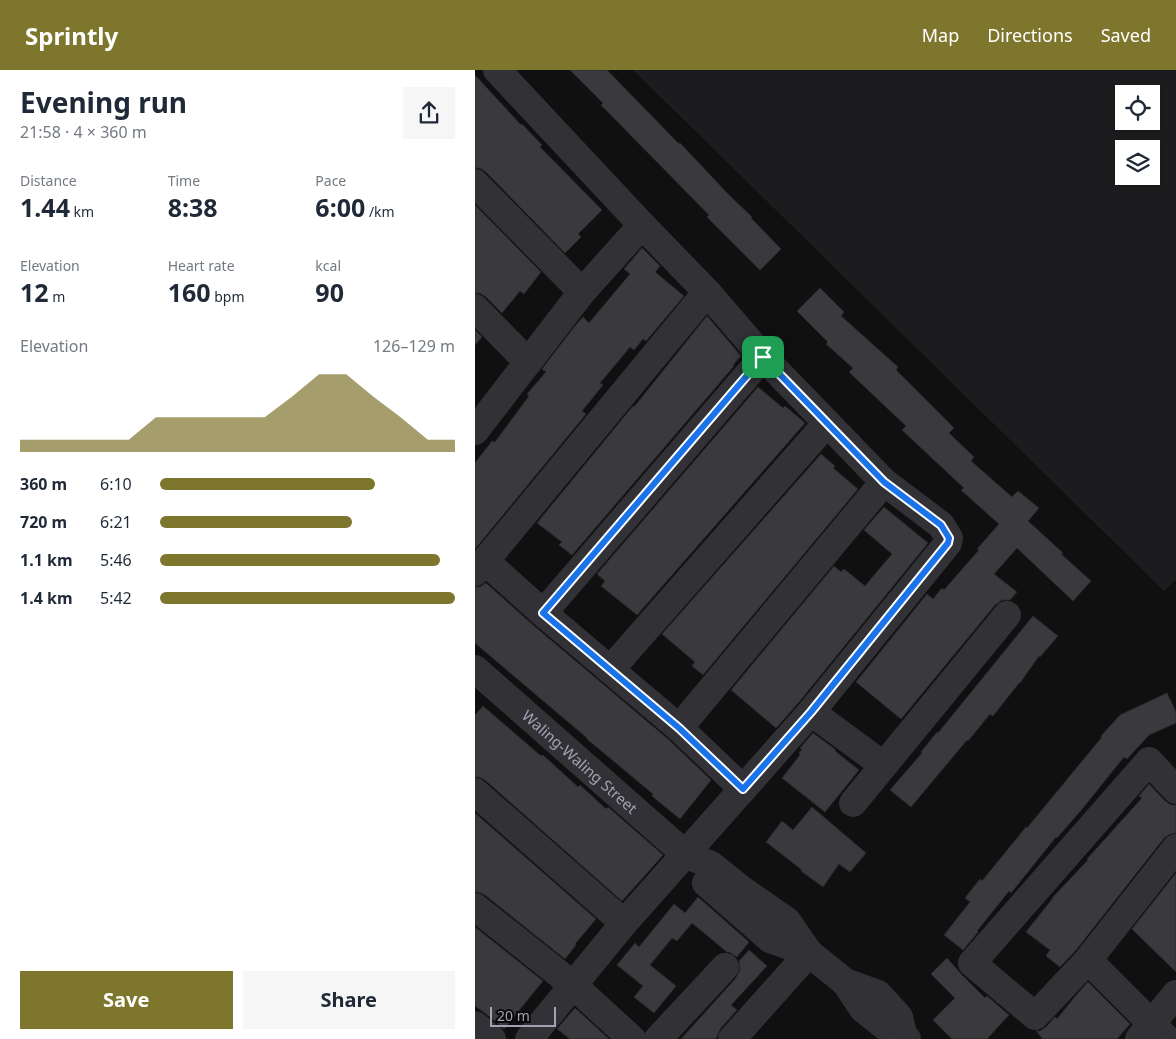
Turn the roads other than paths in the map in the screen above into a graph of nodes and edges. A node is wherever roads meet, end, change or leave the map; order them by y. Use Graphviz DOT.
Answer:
graph roads {
  1 [pos="497,70"];
  2 [pos="475,183"];
  3 [pos="642,225"];
  4 [pos="582,292"];
  5 [pos="707,292"];
  6 [pos="475,308"];
  7 [pos="763,357"];
  8 [pos="528,362"];
  9 [pos="827,423"];
  10 [pos="475,429"];
  11 [pos="884,482"];
  12 [pos="480,566"];
  13 [pos="543,613"];
  14 [pos="1007,615"];
  15 [pos="475,669"];
  16 [pos="610,670"];
  17 [pos="811,712"];
  18 [pos="679,728"];
  19 [pos="883,765"];
  20 [pos="743,789"];
  21 [pos="1176,790"];
  22 [pos="475,792"];
  23 [pos="853,803"];
  24 [pos="1176,848"];
  25 [pos="685,854"];
  26 [pos="475,907"];
  27 [pos="624,923"];
  28 [pos="809,953"];
  29 [pos="1088,960"];
  30 [pos="725,966"];
  31 [pos="573,985"];
  32 [pos="1176,994"];
  33 [pos="475,1025"];
  34 [pos="1153,1034"];
  35 [pos="905,1037"];
  36 [pos="492,1039"];
  37 [pos="529,1039"];
  38 [pos="632,1039"];
  39 [pos="658,1039"];
  40 [pos="732,1039"];
  1 -- 3 [label="street"];
  2 -- 4 [label="street"];
  3 -- 4 [label="street"];
  3 -- 5 [label="street"];
  4 -- 8 [label="street"];
  5 -- 7 [label="street"];
  5 -- 12 [label="street"];
  6 -- 8 [label="street"];
  7 -- 9 [label="street"];
  7 -- 13 [label="street"];
  8 -- 10 [label="street"];
  9 -- 11 [label="street"];
  9 -- 16 [label="street"];
  11 -- 17 [label="street"];
  11 -- 18 [label="street"];
  12 -- 13 [label="street"];
  13 -- 16 [label="street"];
  14 -- 19 [label="street"];
  15 -- 25 [label="street, Waling-Waling Street"];
  16 -- 18 [label="street"];
  17 -- 19 [label="street"];
  17 -- 20 [label="street"];
  18 -- 20 [label="street"];
  19 -- 23 [label="street"];
  20 -- 25 [label="street"];
  21 -- 29 [label="street"];
  22 -- 27 [label="street"];
  24 -- 29 [label="street"];
  25 -- 27 [label="street"];
  25 -- 28 [label="street, Waling-Waling Street"];
  26 -- 31 [label="street"];
  27 -- 31 [label="street"];
  28 -- 35 [label="street, Waling-Waling Street"];
  28 -- 40 [label="street"];
  29 -- 34 [label="street"];
  30 -- 39 [label="street"];
  31 -- 37 [label="street"];
  31 -- 38 [label="street"];
  32 -- 34 [label="street"];
  33 -- 36 [label="street"];
}
